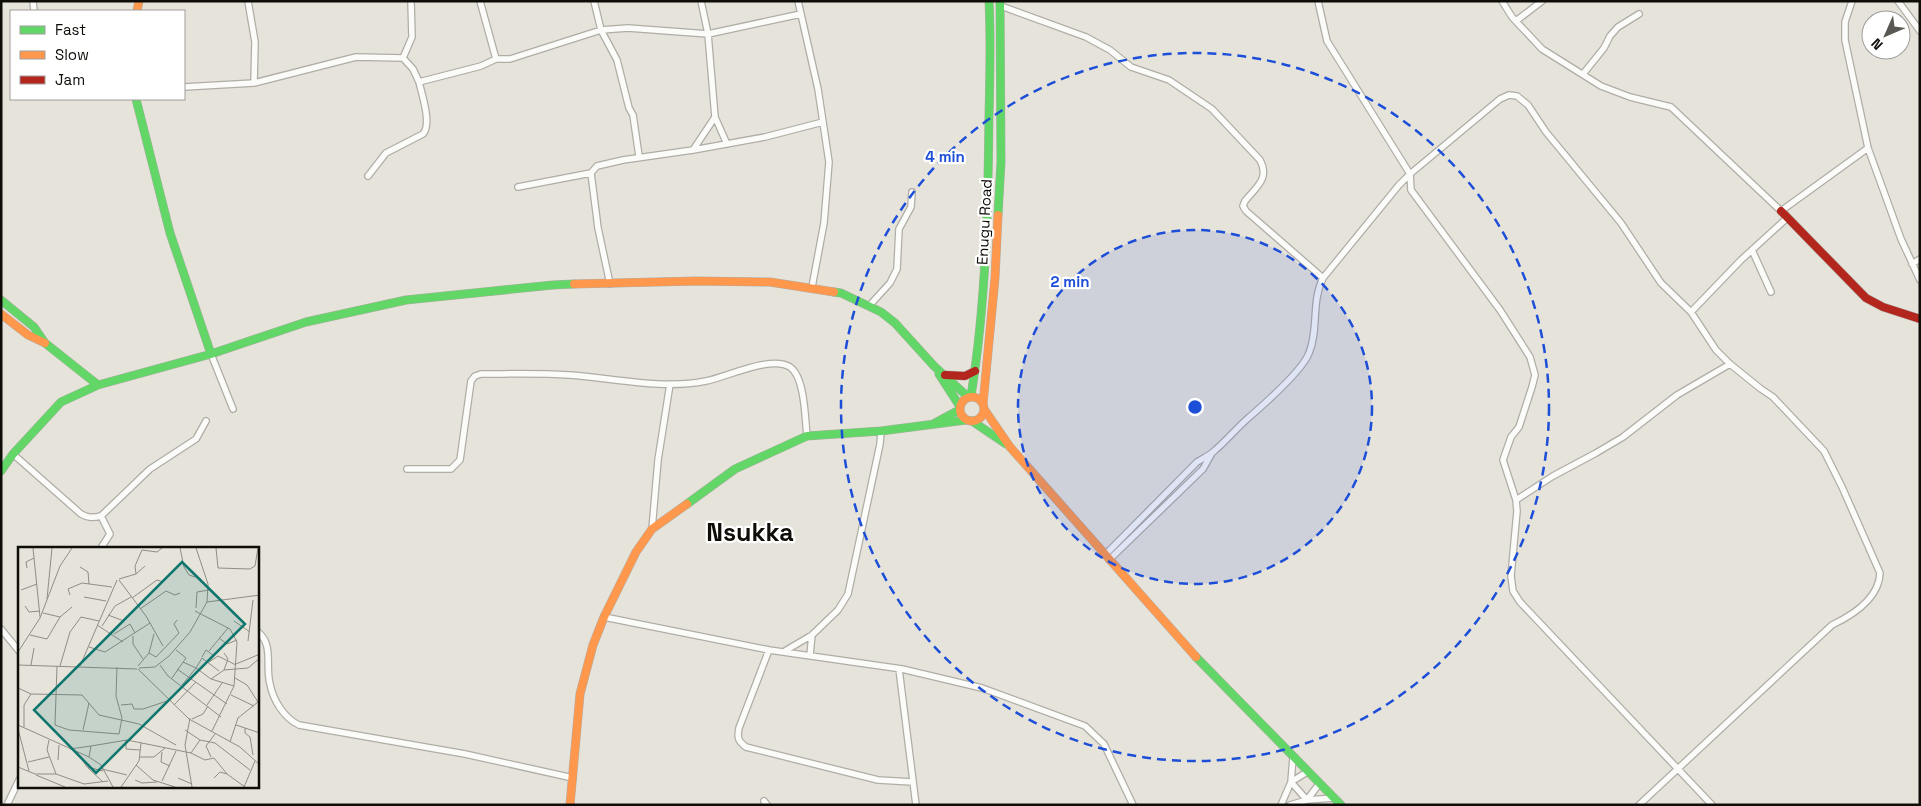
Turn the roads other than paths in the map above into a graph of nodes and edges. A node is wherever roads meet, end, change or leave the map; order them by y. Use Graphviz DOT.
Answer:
graph roads {
  1 [pos="248,1"];
  2 [pos="411,1"];
  3 [pos="480,1"];
  4 [pos="594,1"];
  5 [pos="701,1"];
  6 [pos="798,1"];
  7 [pos="989,1"];
  8 [pos="1318,1"];
  9 [pos="1502,1"];
  10 [pos="1542,1"];
  11 [pos="1852,1"];
  12 [pos="1898,1"];
  13 [pos="1001,4"];
  14 [pos="801,14"];
  15 [pos="1640,14"];
  16 [pos="1516,21"];
  17 [pos="601,30"];
  18 [pos="1920,31"];
  19 [pos="708,34"];
  20 [pos="403,58"];
  21 [pos="496,59"];
  22 [pos="1583,74"];
  23 [pos="420,82"];
  24 [pos="254,83"];
  25 [pos="185,86"];
  26 [pos="136,100"];
  27 [pos="715,117"];
  28 [pos="823,122"];
  29 [pos="727,144"];
  30 [pos="1868,148"];
  31 [pos="693,150"];
  32 [pos="639,156"];
  33 [pos="591,174"];
  34 [pos="1410,174"];
  35 [pos="368,176"];
  36 [pos="1399,185"];
  37 [pos="518,187"];
  38 [pos="1411,190"];
  39 [pos="912,192"];
  40 [pos="1784,214"];
  41 [pos="1752,250"];
  42 [pos="1920,259"];
  43 [pos="1912,264"];
  44 [pos="1323,278"];
  45 [pos="1920,280"];
  46 [pos="610,284"];
  47 [pos="812,288"];
  48 [pos="1771,292"];
  49 [pos="1,300"];
  50 [pos="869,306"];
  51 [pos="1691,312"];
  52 [pos="1,314"];
  53 [pos="1920,319"];
  54 [pos="45,342"];
  55 [pos="211,354"];
  56 [pos="1730,364"];
  57 [pos="934,366"];
  58 [pos="975,372"];
  59 [pos="944,375"];
  60 [pos="670,384"];
  61 [pos="98,385"];
  62 [pos="969,396"];
  63 [pos="984,406"];
  64 [pos="959,408"];
  65 [pos="233,409"];
  66 [pos="206,421"];
  67 [pos="969,421"];
  68 [pos="935,423"];
  69 [pos="881,431"];
  70 [pos="806,436"];
  71 [pos="1010,447"];
  72 [pos="1212,453"];
  73 [pos="13,454"];
  74 [pos="407,469"];
  75 [pos="1,471"];
  76 [pos="1516,500"];
  77 [pos="101,516"];
  78 [pos="652,529"];
  79 [pos="102,547"];
  80 [pos="1107,558"];
  81 [pos="604,617"];
  82 [pos="1,629"];
  83 [pos="259,633"];
  84 [pos="812,635"];
  85 [pos="18,650"];
  86 [pos="769,650"];
  87 [pos="784,651"];
  88 [pos="810,655"];
  89 [pos="899,669"];
  90 [pos="1293,757"];
  91 [pos="1677,768"];
  92 [pos="1307,772"];
  93 [pos="573,778"];
  94 [pos="18,782"];
  95 [pos="913,782"];
  96 [pos="1291,782"];
  97 [pos="1319,784"];
  98 [pos="1334,798"];
  99 [pos="1307,800"];
  100 [pos="7,805"];
  101 [pos="570,805"];
  102 [pos="916,805"];
  103 [pos="1133,805"];
  104 [pos="1281,805"];
  105 [pos="1290,805"];
  106 [pos="1341,805"];
  107 [pos="1639,805"];
  108 [pos="1712,805"];
  1 -- 24 [label="street"];
  2 -- 20 [label="street"];
  3 -- 21 [label="street"];
  4 -- 17 [label="street"];
  5 -- 19 [label="street"];
  6 -- 14 [label="street"];
  7 -- 58 [label="main road"];
  8 -- 34 [label="street"];
  9 -- 16 [label="street"];
  10 -- 16 [label="street"];
  11 -- 30 [label="street"];
  12 -- 18 [label="street"];
  13 -- 44 [label="street"];
  13 -- 63 [label="main road, Enugu Road"];
  14 -- 19 [label="street"];
  14 -- 28 [label="street"];
  15 -- 22 [label="street"];
  16 -- 22 [label="street"];
  17 -- 19 [label="street"];
  17 -- 21 [label="street"];
  17 -- 32 [label="street"];
  19 -- 27 [label="street"];
  20 -- 23 [label="street"];
  20 -- 24 [label="street"];
  21 -- 23 [label="street"];
  22 -- 40 [label="street"];
  23 -- 35 [label="street"];
  24 -- 25 [label="street"];
  26 -- 55 [label="main road"];
  27 -- 29 [label="street"];
  27 -- 31 [label="street"];
  28 -- 29 [label="street"];
  28 -- 47 [label="street"];
  29 -- 31 [label="street"];
  30 -- 40 [label="street"];
  30 -- 43 [label="street"];
  31 -- 32 [label="street"];
  32 -- 33 [label="street"];
  33 -- 37 [label="street"];
  33 -- 46 [label="street"];
  34 -- 36 [label="street"];
  34 -- 38 [label="street"];
  34 -- 51 [label="street"];
  36 -- 38 [label="street"];
  36 -- 44 [label="street"];
  38 -- 76 [label="street"];
  39 -- 50 [label="street"];
  40 -- 41 [label="street"];
  40 -- 53 [label="main road"];
  41 -- 48 [label="street"];
  41 -- 51 [label="street"];
  42 -- 43 [label="street"];
  43 -- 45 [label="street"];
  44 -- 72 [label="street"];
  46 -- 47 [label="main road"];
  46 -- 55 [label="main road"];
  47 -- 50 [label="main road"];
  49 -- 54 [label="main road"];
  50 -- 57 [label="main road"];
  51 -- 56 [label="street"];
  52 -- 54 [label="main road"];
  54 -- 61 [label="main road"];
  55 -- 61 [label="main road"];
  55 -- 65 [label="street"];
  56 -- 76 [label="street"];
  56 -- 91 [label="street"];
  57 -- 59 [label="main road"];
  57 -- 64 [label="main road"];
  58 -- 59 [label="main road"];
  58 -- 62 [label="main road"];
  59 -- 62 [label="main road"];
  60 -- 70 [label="street"];
  60 -- 74 [label="street"];
  60 -- 78 [label="street"];
  61 -- 73 [label="main road"];
  62 -- 63 [label="main road"];
  62 -- 64 [label="main road"];
  63 -- 67 [label="main road"];
  63 -- 71 [label="main road"];
  64 -- 67 [label="main road"];
  64 -- 68 [label="main road"];
  66 -- 77 [label="street"];
  67 -- 68 [label="main road"];
  67 -- 71 [label="main road"];
  68 -- 69 [label="main road"];
  69 -- 70 [label="main road"];
  69 -- 84 [label="street"];
  70 -- 78 [label="main road"];
  71 -- 80 [label="main road"];
  72 -- 80 [label="street"];
  72 -- 80 [label="street"];
  73 -- 75 [label="main road"];
  73 -- 77 [label="street"];
  76 -- 91 [label="street"];
  77 -- 79 [label="street"];
  78 -- 81 [label="main road"];
  80 -- 90 [label="main road"];
  81 -- 86 [label="street"];
  81 -- 93 [label="main road"];
  82 -- 85 [label="street"];
  83 -- 93 [label="street"];
  84 -- 87 [label="street"];
  84 -- 88 [label="street"];
  86 -- 87 [label="street"];
  86 -- 95 [label="street"];
  87 -- 88 [label="street"];
  88 -- 89 [label="street"];
  89 -- 95 [label="street"];
  89 -- 103 [label="street"];
  90 -- 92 [label="main road"];
  90 -- 96 [label="street"];
  91 -- 107 [label="street"];
  91 -- 108 [label="street"];
  92 -- 96 [label="street"];
  92 -- 97 [label="main road"];
  93 -- 101 [label="main road"];
  94 -- 100 [label="street"];
  95 -- 102 [label="street"];
  96 -- 99 [label="street"];
  96 -- 104 [label="street"];
  97 -- 98 [label="main road"];
  97 -- 99 [label="street"];
  98 -- 99 [label="street"];
  98 -- 106 [label="main road"];
  99 -- 105 [label="street"];
}
